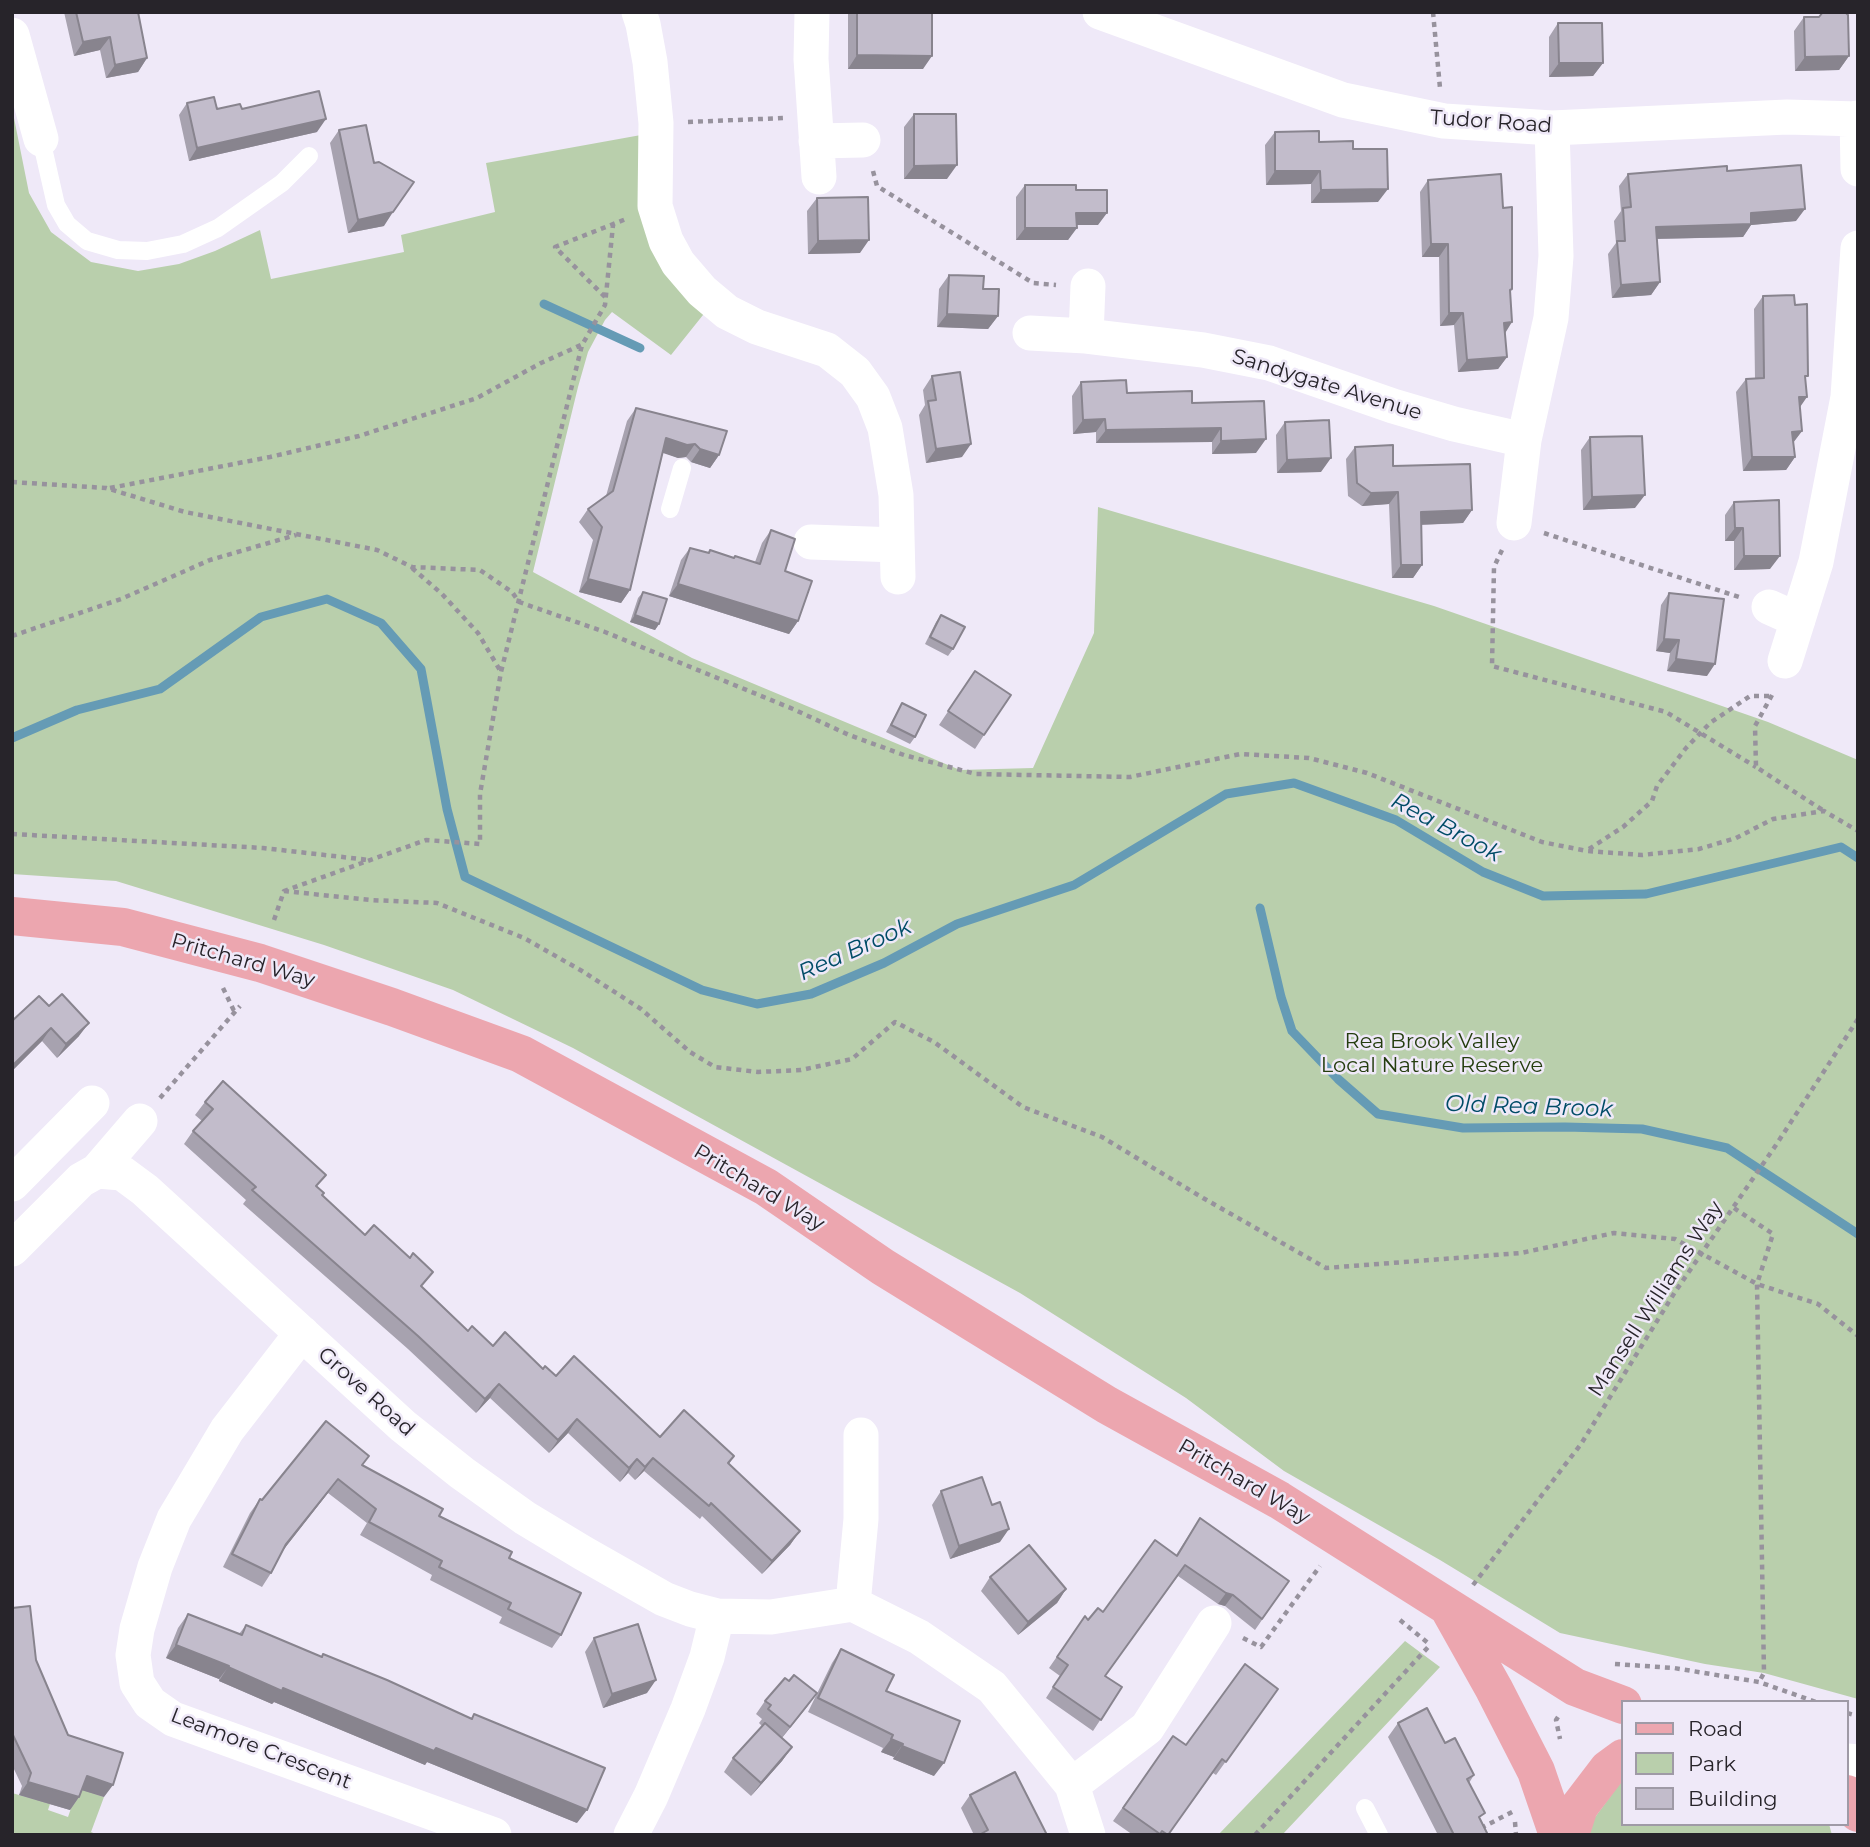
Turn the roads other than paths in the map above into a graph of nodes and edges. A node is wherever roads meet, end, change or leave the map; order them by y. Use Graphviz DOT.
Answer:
graph roads {
  1 [pos="639,12"];
  2 [pos="812,12"];
  3 [pos="1100,12"];
  4 [pos="12,35"];
  5 [pos="19,81"];
  6 [pos="1857,118"];
  7 [pos="1552,128"];
  8 [pos="816,129"];
  9 [pos="41,139"];
  10 [pos="863,140"];
  11 [pos="309,156"];
  12 [pos="1858,169"];
  13 [pos="819,177"];
  14 [pos="1858,248"];
  15 [pos="1088,286"];
  16 [pos="1030,333"];
  17 [pos="1086,337"];
  18 [pos="1853,398"];
  19 [pos="1524,440"];
  20 [pos="682,468"];
  21 [pos="670,509"];
  22 [pos="1514,523"];
  23 [pos="811,542"];
  24 [pos="1786,661"];
  25 [pos="12,916"];
  26 [pos="92,1103"];
  27 [pos="140,1121"];
  28 [pos="97,1171"];
  29 [pos="12,1184"];
  30 [pos="12,1249"];
  31 [pos="302,1333"];
  32 [pos="861,1435"];
  33 [pos="1458,1596"];
  34 [pos="853,1604"];
  35 [pos="717,1616"];
  36 [pos="1214,1623"];
  37 [pos="1622,1705"];
  38 [pos="1622,1759"];
  39 [pos="1072,1785"];
  40 [pos="1849,1797"];
  41 [pos="1365,1808"];
  42 [pos="1858,1813"];
  43 [pos="494,1835"];
  44 [pos="631,1835"];
  45 [pos="1088,1835"];
  46 [pos="1379,1835"];
  47 [pos="1558,1835"];
  48 [pos="1570,1835"];
  1 -- 23 [label="street"];
  2 -- 8 [label="street"];
  3 -- 7 [label="street, Tudor Road"];
  4 -- 5 [label="street"];
  5 -- 9 [label="street"];
  6 -- 7 [label="street, Tudor Road"];
  6 -- 12 [label="street"];
  7 -- 19 [label="street"];
  8 -- 10 [label="street"];
  8 -- 13 [label="street"];
  9 -- 11 [label="lane"];
  14 -- 18 [label="street"];
  15 -- 17 [label="street"];
  16 -- 17 [label="street, Sandygate Avenue"];
  17 -- 19 [label="street, Sandygate Avenue"];
  18 -- 24 [label="street"];
  19 -- 22 [label="street"];
  20 -- 21 [label="lane"];
  25 -- 33 [label="main road, Pritchard Way"];
  26 -- 29 [label="street"];
  27 -- 28 [label="street"];
  28 -- 30 [label="street"];
  28 -- 31 [label="street, Grove Road"];
  31 -- 35 [label="street, Grove Road"];
  31 -- 43 [label="street, Leamore Crescent"];
  32 -- 34 [label="street"];
  33 -- 37 [label="main road, Pritchard Way"];
  33 -- 47 [label="main road, Pritchard Way"];
  34 -- 35 [label="street, Grove Road"];
  34 -- 39 [label="street"];
  35 -- 44 [label="street"];
  36 -- 39 [label="street"];
  38 -- 48 [label="main road"];
  39 -- 45 [label="street"];
  40 -- 42 [label="main road"];
  41 -- 46 [label="lane"];
}
